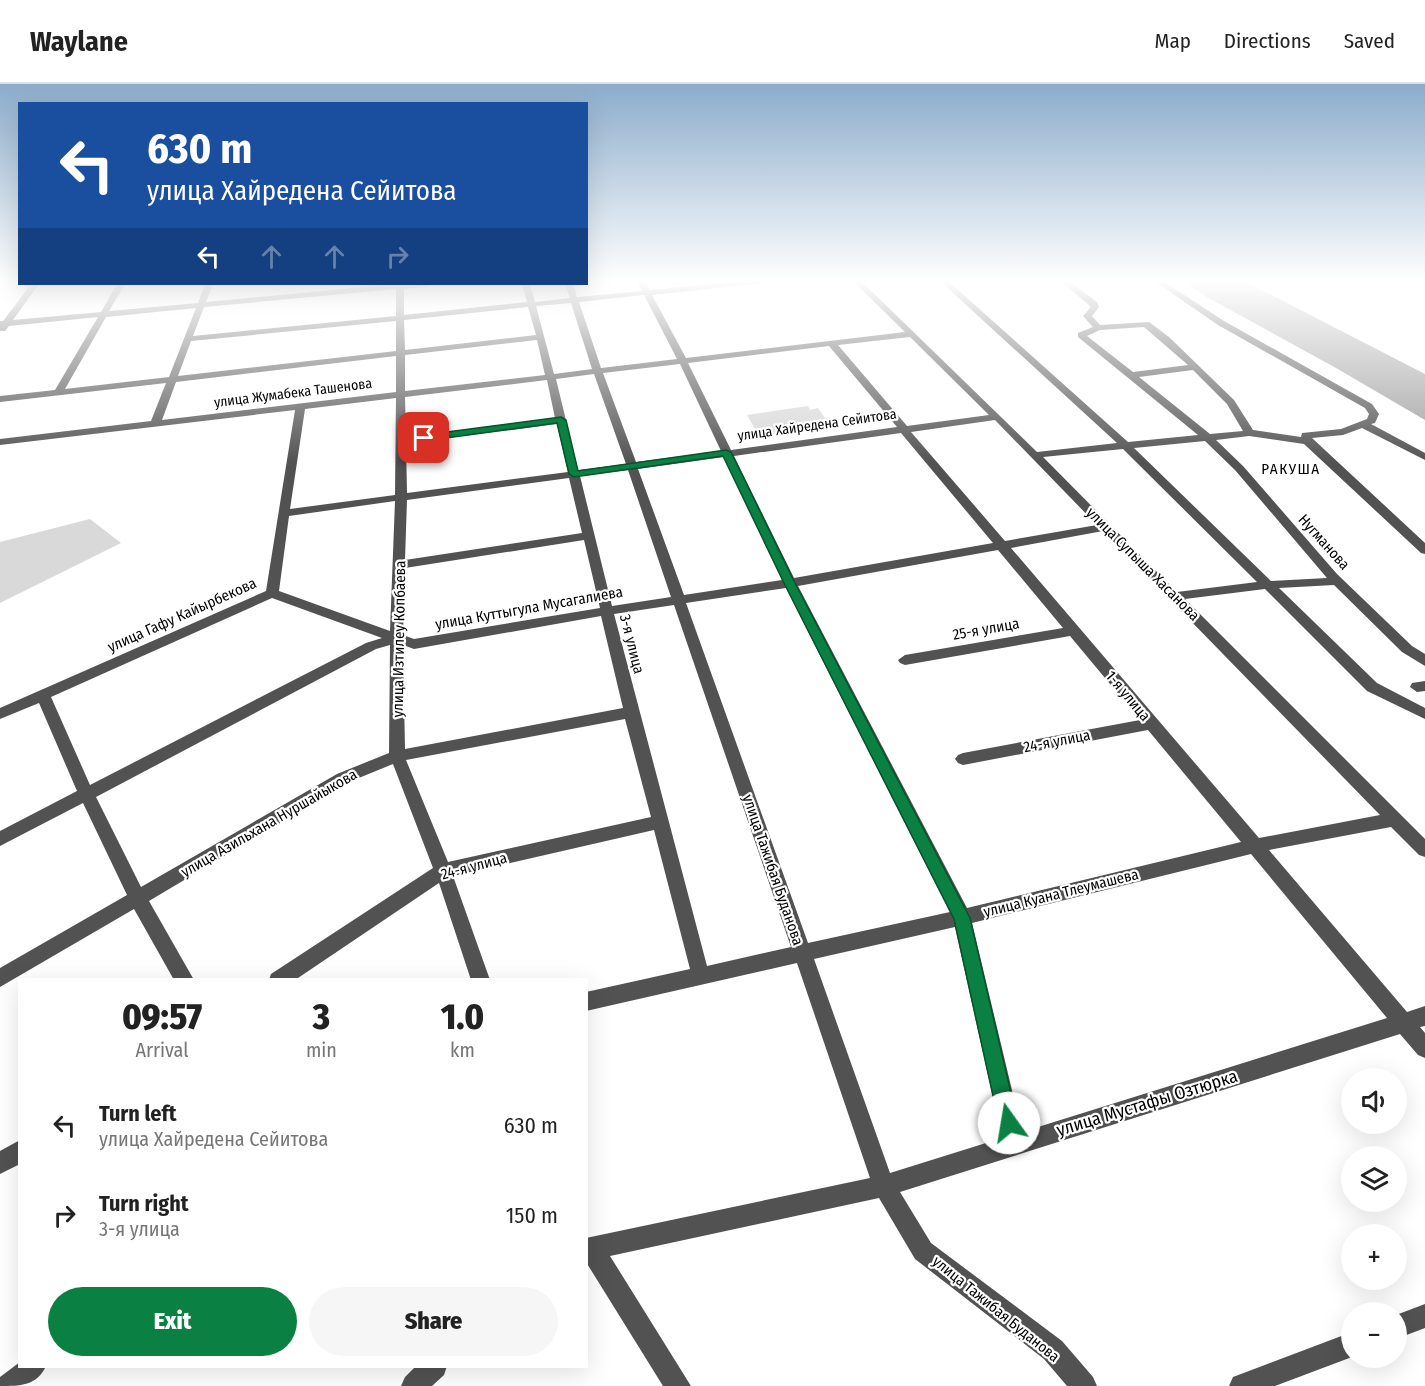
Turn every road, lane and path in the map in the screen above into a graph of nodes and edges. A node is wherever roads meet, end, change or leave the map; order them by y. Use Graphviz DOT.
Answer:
graph roads {
  1 [pos="87,342"];
  2 [pos="187,342"];
  3 [pos="401,342"];
  4 [pos="499,342"];
  5 [pos="542,342"];
  6 [pos="588,342"];
  7 [pos="672,342"];
  8 [pos="850,342"];
  9 [pos="920,342"];
  10 [pos="1011,342"];
  11 [pos="1091,342"];
  12 [pos="1167,342"];
  13 [pos="1254,342"];
  14 [pos="832,344"];
  15 [pos="401,353"];
  16 [pos="682,360"];
  17 [pos="1196,367"];
  18 [pos="597,371"];
  19 [pos="1132,375"];
  20 [pos="551,376"];
  21 [pos="173,380"];
  22 [pos="58,393"];
  23 [pos="401,393"];
  24 [pos="0,399"];
  25 [pos="300,407"];
  26 [pos="997,417"];
  27 [pos="561,420"];
  28 [pos="156,424"];
  29 [pos="1363,424"];
  30 [pos="905,429"];
  31 [pos="1249,434"];
  32 [pos="1207,437"];
  33 [pos="401,441"];
  34 [pos="1307,441"];
  35 [pos="0,442"];
  36 [pos="1126,446"];
  37 [pos="726,452"];
  38 [pos="1035,455"];
  39 [pos="1425,457"];
  40 [pos="632,466"];
  41 [pos="574,474"];
  42 [pos="401,499"];
  43 [pos="284,513"];
  44 [pos="1107,528"];
  45 [pos="589,536"];
  46 [pos="1001,545"];
  47 [pos="1425,550"];
  48 [pos="400,565"];
  49 [pos="1337,581"];
  50 [pos="790,583"];
  51 [pos="1268,585"];
  52 [pos="272,593"];
  53 [pos="1175,596"];
  54 [pos="679,601"];
  55 [pos="607,611"];
  56 [pos="1073,631"];
  57 [pos="396,638"];
  58 [pos="905,660"];
  59 [pos="1425,661"];
  60 [pos="43,695"];
  61 [pos="631,712"];
  62 [pos="0,714"];
  63 [pos="1425,714"];
  64 [pos="1151,724"];
  65 [pos="397,756"];
  66 [pos="963,759"];
  67 [pos="87,795"];
  68 [pos="1395,819"];
  69 [pos="660,822"];
  70 [pos="0,839"];
  71 [pos="1254,846"];
  72 [pos="1425,850"];
  73 [pos="443,871"];
  74 [pos="138,899"];
  75 [pos="962,918"];
  76 [pos="802,953"];
  77 [pos="701,977"];
  78 [pos="0,978"];
  79 [pos="184,978"];
  80 [pos="281,978"];
  81 [pos="480,978"];
  82 [pos="588,1002"];
  83 [pos="1425,1016"];
  84 [pos="1403,1023"];
  85 [pos="1425,1048"];
  86 [pos="1014,1145"];
  87 [pos="18,1151"];
  88 [pos="0,1163"];
  89 [pos="884,1186"];
  90 [pos="589,1250"];
  91 [pos="1425,1316"];
  92 [pos="1407,1323"];
  93 [pos="1341,1348"];
  94 [pos="32,1368"];
  95 [pos="433,1368"];
  96 [pos="9,1386"];
  97 [pos="414,1386"];
  98 [pos="678,1386"];
  99 [pos="1084,1386"];
  100 [pos="1242,1386"];
  1 -- 22 [label="street"];
  2 -- 21 [label="street"];
  3 -- 15 [label="street, улица Изтилеу Копбаева"];
  4 -- 15 [label="street"];
  5 -- 20 [label="street, 3-я улица"];
  6 -- 18 [label="street, улица Тажибая Буданова"];
  7 -- 16 [label="street"];
  8 -- 14 [label="street, улица Жумабека Ташенова"];
  9 -- 26 [label="street, улица Супыша Хасанова"];
  10 -- 36 [label="street"];
  11 -- 19 [label="street, Нугманова"];
  12 -- 17 [label="street"];
  13 -- 29 [label="street"];
  14 -- 16 [label="street, улица Жумабека Ташенова"];
  14 -- 30 [label="street, 1-я улица"];
  15 -- 21 [label="street"];
  15 -- 23 [label="street, улица Изтилеу Копбаева"];
  16 -- 18 [label="street, улица Жумабека Ташенова"];
  16 -- 37 [label="street"];
  17 -- 19 [label="street"];
  17 -- 31 [label="street"];
  18 -- 20 [label="street, улица Жумабека Ташенова"];
  18 -- 40 [label="street, улица Тажибая Буданова"];
  19 -- 32 [label="street, Нугманова"];
  20 -- 23 [label="street, улица Жумабека Ташенова"];
  20 -- 27 [label="street, 3-я улица"];
  21 -- 22 [label="street"];
  21 -- 28 [label="street"];
  22 -- 24 [label="street"];
  23 -- 25 [label="street, улица Жумабека Ташенова"];
  23 -- 33 [label="street, улица Изтилеу Копбаева"];
  25 -- 28 [label="street, улица Жумабека Ташенова"];
  25 -- 43 [label="street, улица Гафу Кайырбекова"];
  26 -- 30 [label="street, улица Хайредена Сейитова"];
  26 -- 38 [label="street, улица Супыша Хасанова"];
  27 -- 33 [label="street"];
  27 -- 41 [label="street, 3-я улица"];
  28 -- 35 [label="street, улица Жумабека Ташенова"];
  29 -- 34 [label="street"];
  29 -- 39 [label="street"];
  30 -- 37 [label="street, улица Хайредена Сейитова"];
  30 -- 46 [label="street, 1-я улица"];
  31 -- 32 [label="street"];
  31 -- 34 [label="street"];
  32 -- 36 [label="street"];
  32 -- 49 [label="street, Нугманова"];
  33 -- 42 [label="street, улица Изтилеу Копбаева"];
  34 -- 47 [label="street"];
  36 -- 38 [label="street"];
  36 -- 51 [label="street"];
  37 -- 40 [label="street, улица Хайредена Сейитова"];
  37 -- 50 [label="street"];
  38 -- 44 [label="street, улица Супыша Хасанова"];
  40 -- 41 [label="street, улица Хайредена Сейитова"];
  40 -- 54 [label="street, улица Тажибая Буданова"];
  41 -- 42 [label="street, улица Хайредена Сейитова"];
  41 -- 45 [label="street, 3-я улица"];
  42 -- 43 [label="street, улица Хайредена Сейитова"];
  42 -- 48 [label="street, улица Изтилеу Копбаева"];
  43 -- 52 [label="street, улица Гафу Кайырбекова"];
  44 -- 46 [label="street, улица Куттыгула Мусагалиева"];
  44 -- 53 [label="street, улица Супыша Хасанова"];
  45 -- 48 [label="street"];
  45 -- 55 [label="street, 3-я улица"];
  46 -- 50 [label="street, улица Куттыгула Мусагалиева"];
  46 -- 56 [label="street, 1-я улица"];
  48 -- 57 [label="street, улица Изтилеу Копбаева"];
  49 -- 51 [label="street"];
  49 -- 59 [label="street, Нугманова"];
  50 -- 54 [label="street, улица Куттыгула Мусагалиева"];
  50 -- 75 [label="street"];
  51 -- 53 [label="street"];
  51 -- 63 [label="street"];
  52 -- 57 [label="street"];
  52 -- 60 [label="street, улица Гафу Кайырбекова"];
  53 -- 68 [label="street, улица Супыша Хасанова"];
  54 -- 55 [label="street, улица Куттыгула Мусагалиева"];
  54 -- 76 [label="street, улица Тажибая Буданова"];
  55 -- 57 [label="street, улица Куттыгула Мусагалиева"];
  55 -- 61 [label="street, 3-я улица"];
  56 -- 58 [label="street, 25-я улица"];
  56 -- 64 [label="street, 1-я улица"];
  57 -- 65 [label="street, улица Изтилеу Копбаева"];
  57 -- 67 [label="street, улица Куттыгула Мусагалиева"];
  60 -- 62 [label="street, улица Гафу Кайырбекова"];
  60 -- 67 [label="street"];
  61 -- 65 [label="street, улица Азильхана Нуршайыкова"];
  61 -- 69 [label="street, 3-я улица"];
  64 -- 66 [label="street, 24-я улица"];
  64 -- 71 [label="street, 1-я улица"];
  65 -- 73 [label="street, улица Изтилеу Копбаева"];
  65 -- 74 [label="street, улица Азильхана Нуршайыкова"];
  67 -- 70 [label="street, улица Куттыгула Мусагалиева"];
  67 -- 74 [label="street"];
  68 -- 71 [label="street, улица Куана Тлеумашева"];
  68 -- 72 [label="street, улица Супыша Хасанова"];
  69 -- 73 [label="street, 24-я улица"];
  69 -- 77 [label="street, 3-я улица"];
  71 -- 75 [label="street, улица Куана Тлеумашева"];
  71 -- 84 [label="street, 1-я улица"];
  73 -- 80 [label="street, 24-я улица"];
  73 -- 81 [label="street, улица Изтилеу Копбаева"];
  74 -- 78 [label="street, улица Азильхана Нуршайыкова"];
  74 -- 79 [label="street"];
  75 -- 76 [label="street, улица Куана Тлеумашева"];
  75 -- 86 [label="street"];
  76 -- 77 [label="street, улица Куана Тлеумашева"];
  76 -- 89 [label="street, улица Тажибая Буданова"];
  77 -- 82 [label="street, улица Куана Тлеумашева"];
  83 -- 84 [label="street, улица Мустафы Озтюрка"];
  84 -- 85 [label="street, 1-я улица"];
  84 -- 86 [label="street, улица Мустафы Озтюрка"];
  86 -- 89 [label="street, улица Мустафы Озтюрка"];
  87 -- 88 [label="street"];
  89 -- 90 [label="street, улица Мустафы Озтюрка"];
  89 -- 99 [label="street, улица Тажибая Буданова"];
  90 -- 98 [label="street"];
  91 -- 92 [label="street"];
  93 -- 100 [label="street"];
  94 -- 96 [label="street"];
  95 -- 97 [label="street"];
}
